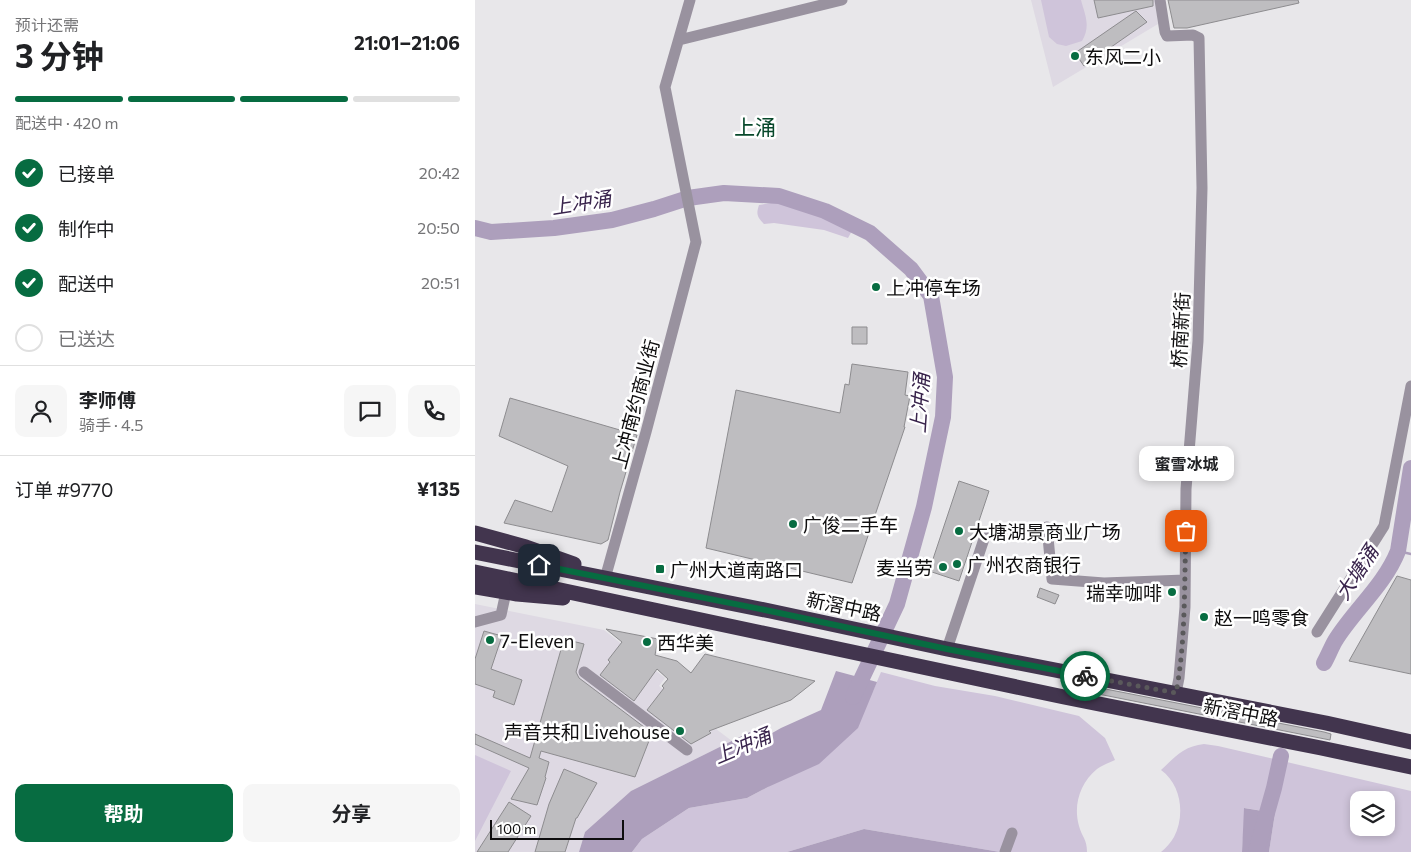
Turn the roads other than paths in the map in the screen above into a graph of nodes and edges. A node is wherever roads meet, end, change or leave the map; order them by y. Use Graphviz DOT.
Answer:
graph roads {
  1 [pos="690,0"];
  2 [pos="843,0"];
  3 [pos="1160,0"];
  4 [pos="679,40"];
  5 [pos="1411,386"];
  6 [pos="1047,527"];
  7 [pos="987,533"];
  8 [pos="475,534"];
  9 [pos="475,552"];
  10 [pos="475,572"];
  11 [pos="607,575"];
  12 [pos="475,579"];
  13 [pos="1185,580"];
  14 [pos="632,584"];
  15 [pos="475,587"];
  16 [pos="506,592"];
  17 [pos="604,599"];
  18 [pos="475,622"];
  19 [pos="1317,632"];
  20 [pos="947,649"];
  21 [pos="584,672"];
  22 [pos="1176,693"];
  23 [pos="1411,742"];
  24 [pos="687,750"];
  25 [pos="1411,768"];
  26 [pos="1012,833"];
  27 [pos="1005,852"];
  1 -- 4 [label="street"];
  2 -- 4 [label="street"];
  3 -- 13 [label="street, 桥南新街"];
  4 -- 11 [label="street, 上冲南约商业街"];
  5 -- 19 [label="street"];
  6 -- 13 [label="street"];
  7 -- 20 [label="street"];
  8 -- 11 [label="highway"];
  9 -- 14 [label="highway, 新滘中路"];
  10 -- 17 [label="highway, 新滘中路"];
  11 -- 14 [label="highway"];
  12 -- 17 [label="highway"];
  13 -- 22 [label="street, 桥南新街"];
  14 -- 20 [label="highway, 新滘中路"];
  15 -- 16 [label="highway"];
  16 -- 17 [label="highway"];
  16 -- 18 [label="street"];
  17 -- 25 [label="highway, 新滘中路"];
  20 -- 22 [label="highway, 新滘中路"];
  21 -- 24 [label="street"];
  22 -- 23 [label="highway, 新滘中路"];
  26 -- 27 [label="street"];
}
